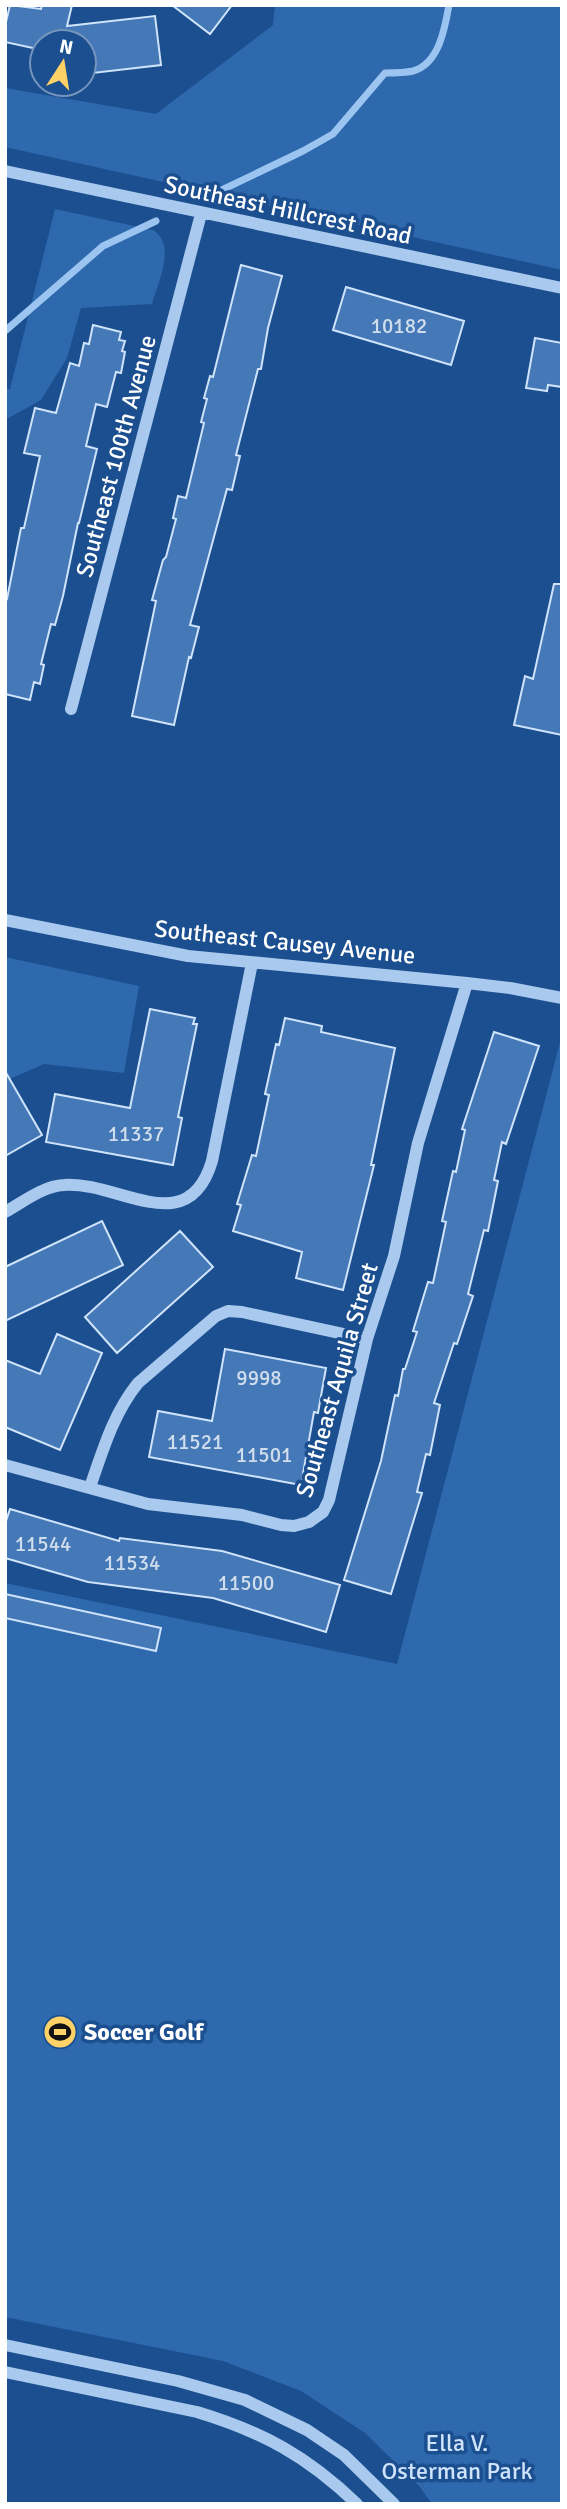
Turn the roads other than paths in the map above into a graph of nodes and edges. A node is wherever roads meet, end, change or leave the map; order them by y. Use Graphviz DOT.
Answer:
graph roads {
  1 [pos="5,171"];
  2 [pos="201,214"];
  3 [pos="562,288"];
  4 [pos="71,709"];
  5 [pos="5,920"];
  6 [pos="252,963"];
  7 [pos="467,983"];
  8 [pos="562,998"];
  9 [pos="5,1212"];
  10 [pos="367,1339"];
  11 [pos="5,1465"];
  12 [pos="90,1487"];
  13 [pos="5,2345"];
  14 [pos="5,2372"];
  15 [pos="357,2504"];
  16 [pos="394,2504"];
  1 -- 2 [label="street, Southeast Hillcrest Road"];
  2 -- 3 [label="street, Southeast Hillcrest Road"];
  2 -- 4 [label="street, Southeast 100th Avenue"];
  5 -- 6 [label="street, Southeast Causey Avenue"];
  6 -- 7 [label="street, Southeast Causey Avenue"];
  6 -- 9 [label="street"];
  7 -- 8 [label="street, Southeast Causey Avenue"];
  7 -- 10 [label="street, Southeast Aquila Street"];
  10 -- 12 [label="street"];
  10 -- 12 [label="street, Southeast Aquila Street"];
  11 -- 12 [label="street, Southeast Aquila Street"];
  13 -- 16 [label="street"];
  14 -- 15 [label="street"];
}
